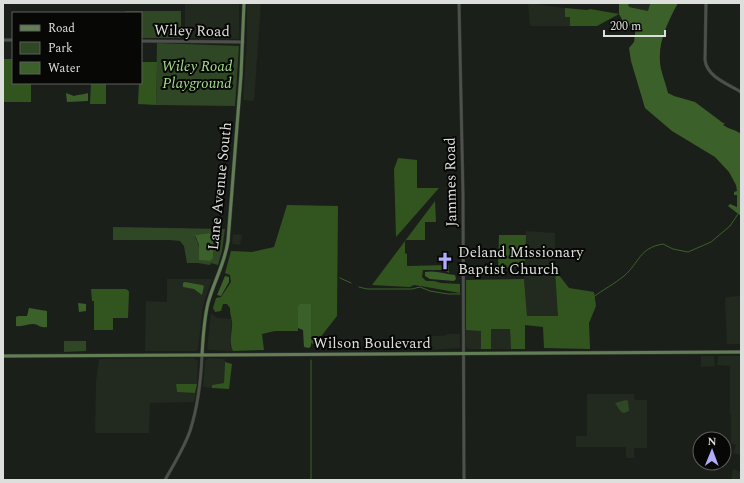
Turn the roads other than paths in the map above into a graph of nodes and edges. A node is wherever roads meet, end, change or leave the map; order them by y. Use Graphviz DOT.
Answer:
graph roads {
  1 [pos="244,3"];
  2 [pos="460,3"];
  3 [pos="706,3"];
  4 [pos="142,41"];
  5 [pos="243,42"];
  6 [pos="741,92"];
  7 [pos="741,352"];
  8 [pos="463,354"];
  9 [pos="202,355"];
  10 [pos="3,356"];
  11 [pos="164,480"];
  12 [pos="464,480"];
  1 -- 5 [label="main road, Lane Avenue South"];
  2 -- 8 [label="street, Jammes Road"];
  3 -- 6 [label="street"];
  4 -- 5 [label="street, Wiley Road"];
  5 -- 9 [label="main road, Lane Avenue South"];
  7 -- 8 [label="main road, Wilson Boulevard"];
  8 -- 9 [label="main road, Wilson Boulevard"];
  8 -- 12 [label="street, Jammes Road"];
  9 -- 10 [label="main road, Wilson Boulevard"];
  9 -- 11 [label="street, Lane Avenue South"];
}
